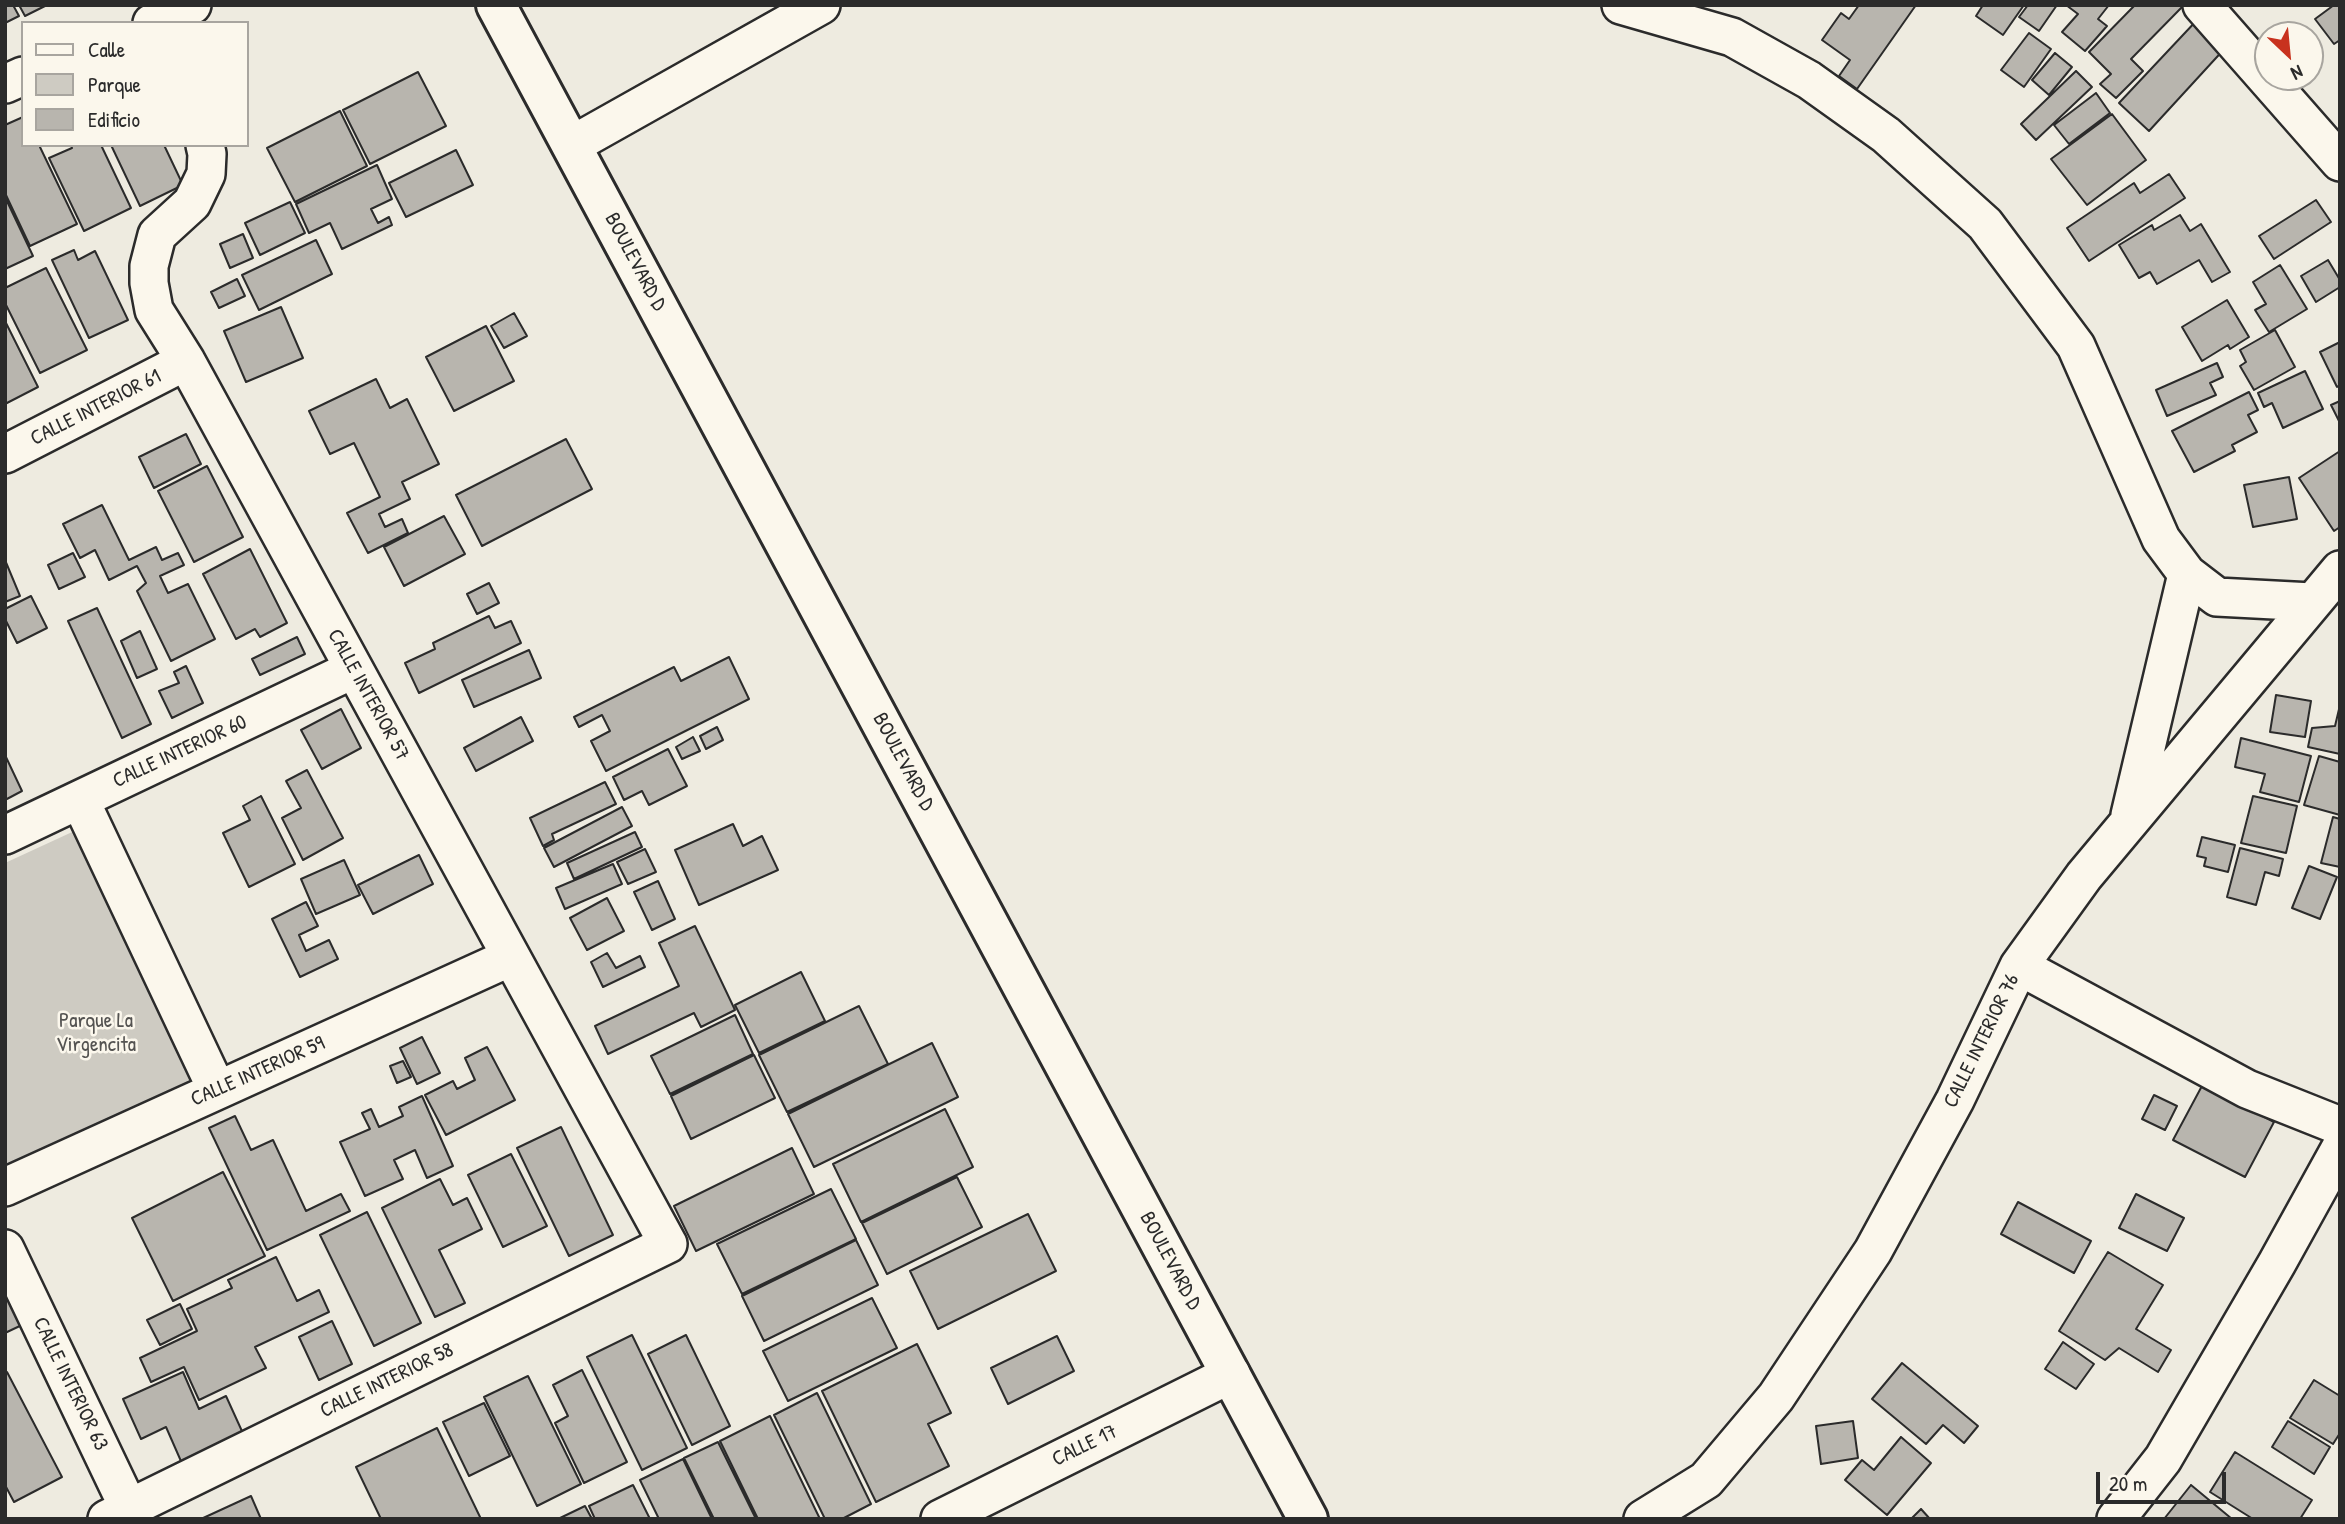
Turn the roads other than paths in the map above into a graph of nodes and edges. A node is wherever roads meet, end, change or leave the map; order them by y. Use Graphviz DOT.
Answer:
graph roads {
  1 [pos="496,5"];
  2 [pos="821,5"];
  3 [pos="1621,5"];
  4 [pos="2202,5"];
  5 [pos="1735,21"];
  6 [pos="21,77"];
  7 [pos="5,84"];
  8 [pos="572,145"];
  9 [pos="205,147"];
  10 [pos="2340,162"];
  11 [pos="186,361"];
  12 [pos="5,454"];
  13 [pos="2340,570"];
  14 [pos="2187,574"];
  15 [pos="2312,602"];
  16 [pos="354,669"];
  17 [pos="80,800"];
  18 [pos="2128,823"];
  19 [pos="5,835"];
  20 [pos="511,957"];
  21 [pos="2019,966"];
  22 [pos="217,1090"];
  23 [pos="2340,1126"];
  24 [pos="2340,1149"];
  25 [pos="5,1186"];
  26 [pos="668,1244"];
  27 [pos="5,1249"];
  28 [pos="1231,1374"];
  29 [pos="123,1515"];
  30 [pos="940,1519"];
  31 [pos="1308,1519"];
  32 [pos="1643,1519"];
  33 [pos="2116,1519"];
  1 -- 8 [label="street, BOULEVARD D"];
  2 -- 8 [label="street"];
  3 -- 5 [label="street"];
  4 -- 10 [label="street"];
  5 -- 14 [label="street"];
  6 -- 7 [label="street"];
  8 -- 28 [label="street, BOULEVARD D"];
  9 -- 11 [label="street, CALLE INTERIOR 57"];
  11 -- 12 [label="street, CALLE INTERIOR 61"];
  11 -- 16 [label="street, CALLE INTERIOR 57"];
  13 -- 15 [label="street, CALLE INTERIOR 76"];
  14 -- 15 [label="street"];
  14 -- 18 [label="street"];
  15 -- 18 [label="street, CALLE INTERIOR 76"];
  16 -- 17 [label="street, CALLE INTERIOR 60"];
  16 -- 20 [label="street, CALLE INTERIOR 57"];
  17 -- 19 [label="street, CALLE INTERIOR 60"];
  17 -- 22 [label="street"];
  18 -- 21 [label="street, CALLE INTERIOR 76"];
  20 -- 22 [label="street, CALLE INTERIOR 59"];
  20 -- 26 [label="street, CALLE INTERIOR 57"];
  21 -- 23 [label="street"];
  21 -- 32 [label="street, CALLE INTERIOR 76"];
  22 -- 25 [label="street, CALLE INTERIOR 59"];
  24 -- 33 [label="street"];
  26 -- 29 [label="street, CALLE INTERIOR 58"];
  27 -- 29 [label="street, CALLE INTERIOR 63"];
  28 -- 30 [label="street, CALLE 17"];
  28 -- 31 [label="street, BOULEVARD D"];
}
